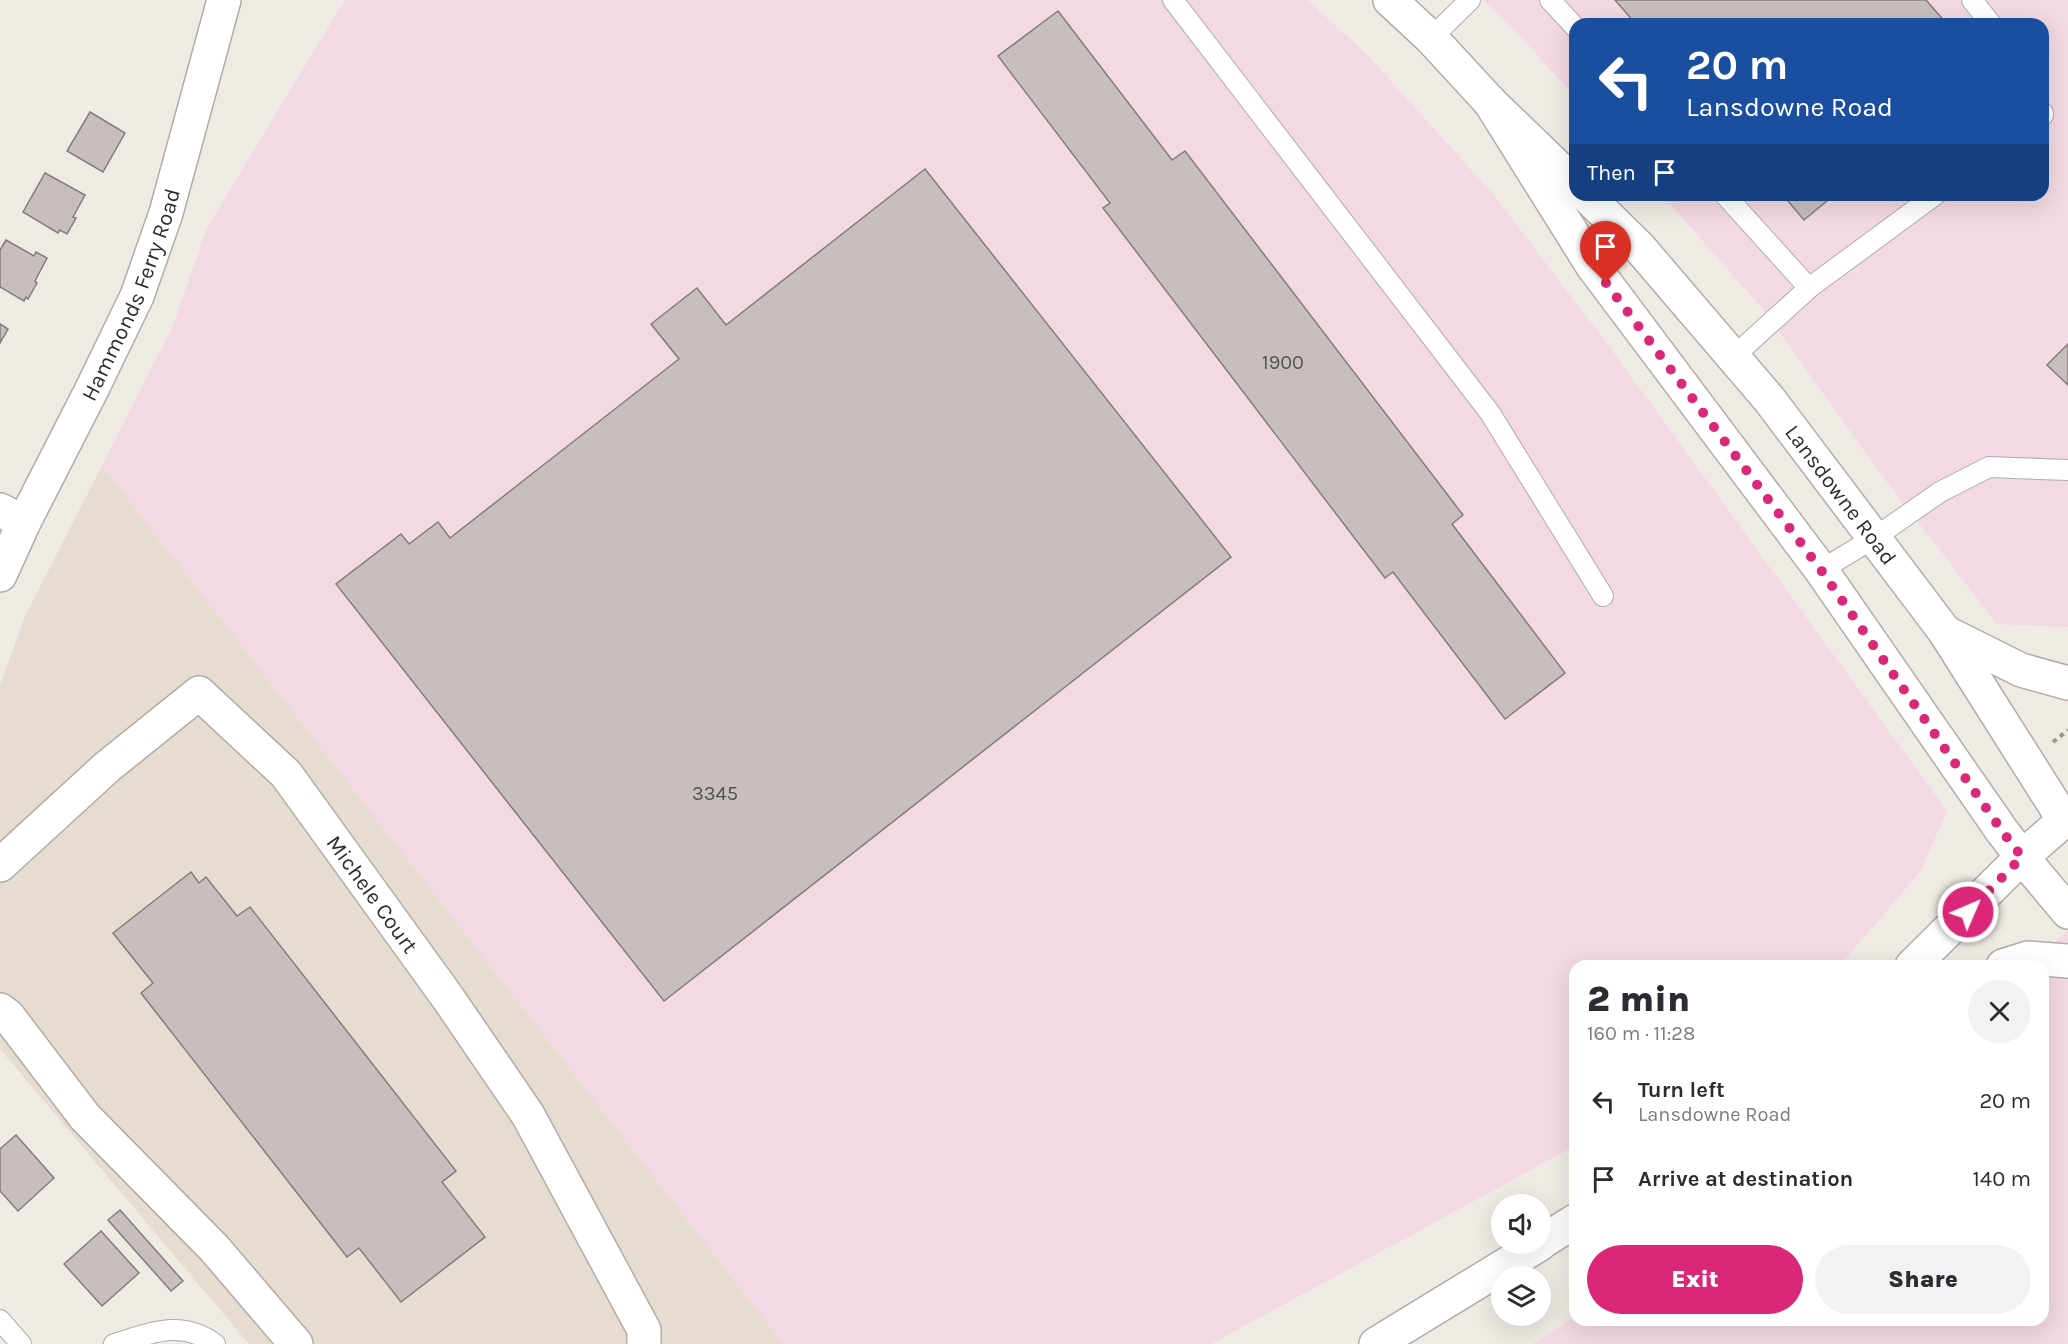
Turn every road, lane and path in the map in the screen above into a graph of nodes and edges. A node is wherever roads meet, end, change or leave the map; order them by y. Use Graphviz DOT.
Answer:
graph roads {
  1 [pos="224,0"];
  2 [pos="1173,0"];
  3 [pos="1390,0"];
  4 [pos="1470,0"];
  5 [pos="1550,0"];
  6 [pos="1972,0"];
  7 [pos="1986,18"];
  8 [pos="1569,21"];
  9 [pos="1431,38"];
  10 [pos="1490,102"];
  11 [pos="1569,178"];
  12 [pos="1592,201"];
  13 [pos="1730,201"];
  14 [pos="1927,201"];
  15 [pos="1809,288"];
  16 [pos="1733,357"];
  17 [pos="2065,474"];
  18 [pos="12,516"];
  19 [pos="1874,538"];
  20 [pos="1821,570"];
  21 [pos="0,575"];
  22 [pos="1603,596"];
  23 [pos="1945,632"];
  24 [pos="2068,683"];
  25 [pos="2068,730"];
  26 [pos="2052,743"];
  27 [pos="2067,821"];
  28 [pos="2022,857"];
  29 [pos="0,865"];
  30 [pos="2068,912"];
  31 [pos="1918,960"];
  32 [pos="2022,960"];
  33 [pos="2068,961"];
  34 [pos="0,1010"];
  35 [pos="1558,1233"];
  36 [pos="0,1320"];
  37 [pos="21,1344"];
  38 [pos="114,1344"];
  39 [pos="215,1344"];
  40 [pos="296,1344"];
  41 [pos="644,1344"];
  42 [pos="1376,1344"];
  1 -- 18 [label="street, Hammonds Ferry Road"];
  2 -- 22 [label="lane"];
  3 -- 9 [label="street"];
  4 -- 9 [label="lane"];
  5 -- 8 [label="lane"];
  6 -- 7 [label="lane"];
  9 -- 10 [label="street"];
  10 -- 11 [label="street"];
  10 -- 20 [label="street"];
  12 -- 16 [label="street, Lansdowne Road"];
  13 -- 15 [label="lane"];
  14 -- 15 [label="lane"];
  15 -- 16 [label="lane"];
  16 -- 19 [label="street, Lansdowne Road"];
  17 -- 19 [label="lane"];
  18 -- 21 [label="street, Hammonds Ferry Road"];
  19 -- 20 [label="lane"];
  19 -- 23 [label="street, Lansdowne Road"];
  20 -- 28 [label="street"];
  23 -- 24 [label="street"];
  23 -- 27 [label="street, Lansdowne Road"];
  25 -- 26 [label="path"];
  27 -- 28 [label="street"];
  28 -- 30 [label="street"];
  28 -- 31 [label="street"];
  29 -- 41 [label="street, Michele Court"];
  32 -- 33 [label="street"];
  34 -- 40 [label="street"];
  35 -- 42 [label="street"];
  36 -- 37 [label="lane"];
  38 -- 39 [label="lane"];
}
